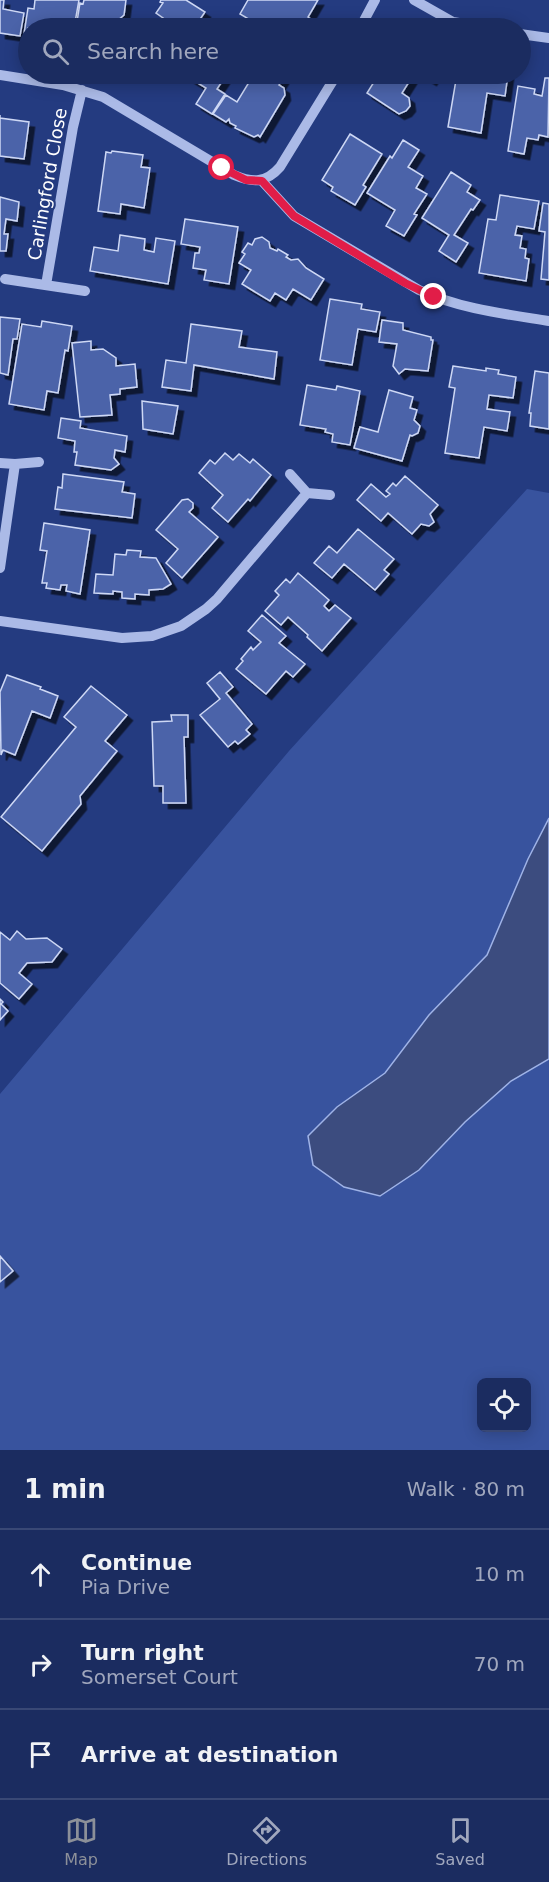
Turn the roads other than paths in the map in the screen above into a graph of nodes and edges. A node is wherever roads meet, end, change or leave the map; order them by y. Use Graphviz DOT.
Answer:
graph roads {
  1 [pos="375,0"];
  2 [pos="414,0"];
  3 [pos="365,18"];
  4 [pos="447,18"];
  5 [pos="531,36"];
  6 [pos="549,38"];
  7 [pos="0,75"];
  8 [pos="18,78"];
  9 [pos="49,84"];
  10 [pos="331,84"];
  11 [pos="82,90"];
  12 [pos="262,181"];
  13 [pos="5,279"];
  14 [pos="46,285"];
  15 [pos="85,291"];
  16 [pos="549,321"];
  17 [pos="39,462"];
  18 [pos="0,463"];
  19 [pos="15,464"];
  20 [pos="290,474"];
  21 [pos="307,493"];
  22 [pos="330,495"];
  23 [pos="0,568"];
  24 [pos="0,621"];
  1 -- 3 [label="street"];
  2 -- 4 [label="street"];
  5 -- 6 [label="street"];
  7 -- 8 [label="street"];
  9 -- 11 [label="street"];
  10 -- 12 [label="street"];
  11 -- 12 [label="street"];
  11 -- 14 [label="street, Carlingford Close"];
  12 -- 16 [label="street"];
  13 -- 14 [label="street, Carlingford Close"];
  14 -- 15 [label="street, Carlingford Close"];
  17 -- 19 [label="street"];
  18 -- 19 [label="street"];
  19 -- 23 [label="street"];
  20 -- 21 [label="street"];
  21 -- 22 [label="street"];
  21 -- 24 [label="street"];
}
